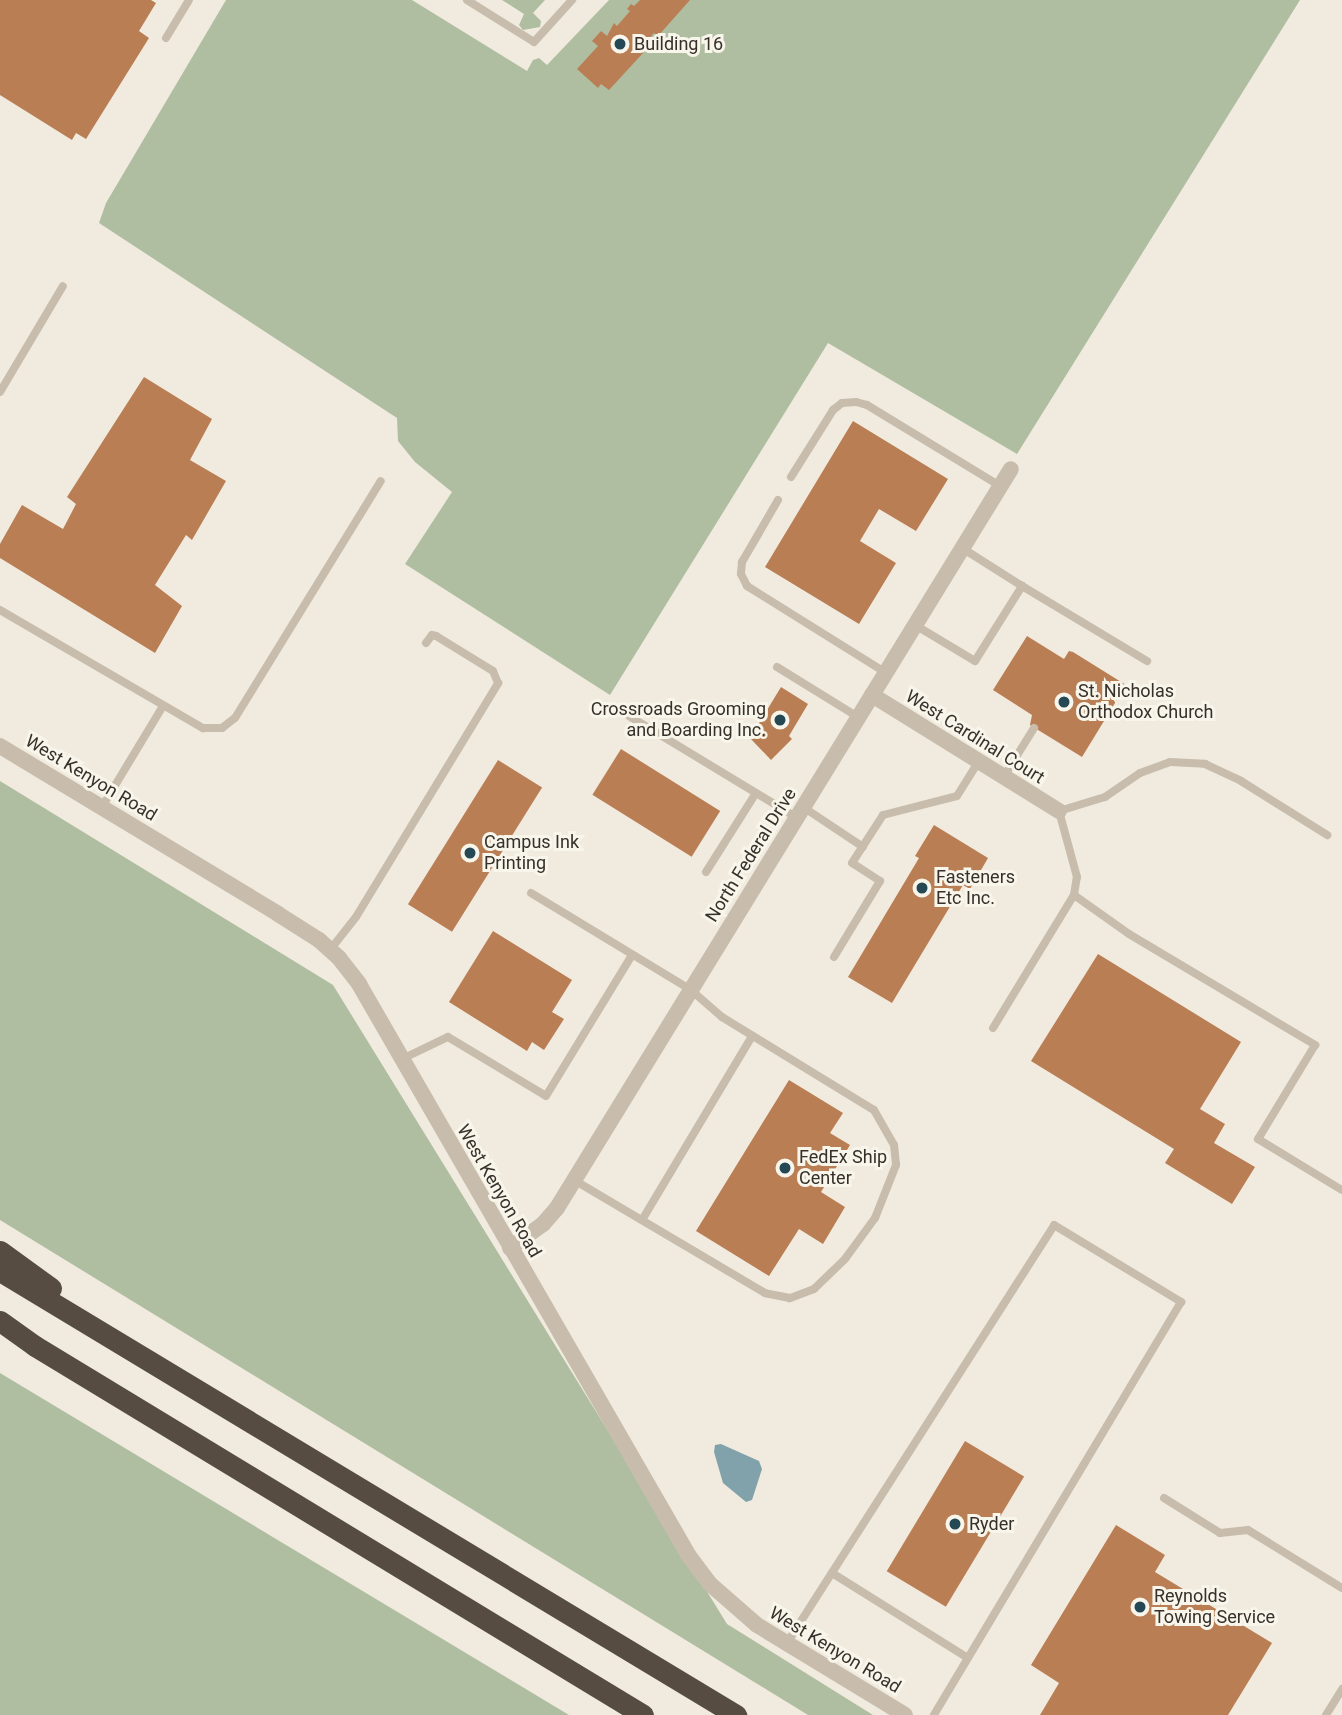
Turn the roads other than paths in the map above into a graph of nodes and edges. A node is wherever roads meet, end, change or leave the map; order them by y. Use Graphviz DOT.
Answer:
graph roads {
  1 [pos="190,0"];
  2 [pos="467,0"];
  3 [pos="572,0"];
  4 [pos="166,38"];
  5 [pos="63,286"];
  6 [pos="0,391"];
  7 [pos="1010,469"];
  8 [pos="791,477"];
  9 [pos="381,481"];
  10 [pos="1000,486"];
  11 [pos="778,500"];
  12 [pos="962,548"];
  13 [pos="1022,586"];
  14 [pos="0,610"];
  15 [pos="915,625"];
  16 [pos="426,643"];
  17 [pos="1147,662"];
  18 [pos="777,667"];
  19 [pos="886,673"];
  20 [pos="872,695"];
  21 [pos="163,706"];
  22 [pos="629,716"];
  23 [pos="859,717"];
  24 [pos="1034,727"];
  25 [pos="0,746"];
  26 [pos="978,762"];
  27 [pos="1003,778"];
  28 [pos="756,793"];
  29 [pos="102,807"];
  30 [pos="1059,811"];
  31 [pos="799,812"];
  32 [pos="1327,835"];
  33 [pos="863,846"];
  34 [pos="706,872"];
  35 [pos="531,893"];
  36 [pos="1074,895"];
  37 [pos="330,950"];
  38 [pos="632,955"];
  39 [pos="834,957"];
  40 [pos="691,990"];
  41 [pos="993,1028"];
  42 [pos="752,1036"];
  43 [pos="402,1059"];
  44 [pos="574,1180"];
  45 [pos="1342,1190"];
  46 [pos="642,1220"];
  47 [pos="510,1248"];
  48 [pos="0,1251"];
  49 [pos="0,1271"];
  50 [pos="0,1321"];
  51 [pos="0,1334"];
  52 [pos="35,1346"];
  53 [pos="184,1383"];
  54 [pos="1164,1498"];
  55 [pos="832,1573"];
  56 [pos="1342,1588"];
  57 [pos="787,1643"];
  58 [pos="968,1658"];
  59 [pos="1342,1689"];
  60 [pos="643,1715"];
  61 [pos="736,1715"];
  62 [pos="905,1715"];
  63 [pos="934,1715"];
  64 [pos="1326,1715"];
  1 -- 4 [label="lane"];
  2 -- 3 [label="lane"];
  5 -- 6 [label="lane"];
  7 -- 10 [label="street, North Federal Drive"];
  8 -- 10 [label="lane"];
  9 -- 21 [label="lane"];
  10 -- 12 [label="street, North Federal Drive"];
  11 -- 19 [label="lane"];
  12 -- 13 [label="lane"];
  12 -- 15 [label="street, North Federal Drive"];
  13 -- 15 [label="lane"];
  13 -- 17 [label="lane"];
  14 -- 21 [label="lane"];
  15 -- 19 [label="street, North Federal Drive"];
  16 -- 37 [label="lane"];
  18 -- 23 [label="lane"];
  19 -- 20 [label="street, North Federal Drive"];
  20 -- 23 [label="street, North Federal Drive"];
  20 -- 26 [label="street, West Cardinal Court"];
  21 -- 29 [label="lane"];
  22 -- 28 [label="lane"];
  23 -- 31 [label="street, North Federal Drive"];
  24 -- 27 [label="lane"];
  25 -- 29 [label="street, West Kenyon Road"];
  26 -- 27 [label="street, West Cardinal Court"];
  26 -- 33 [label="lane"];
  27 -- 30 [label="street, West Cardinal Court"];
  28 -- 31 [label="lane"];
  28 -- 34 [label="lane"];
  29 -- 37 [label="street, West Kenyon Road"];
  30 -- 32 [label="lane"];
  30 -- 36 [label="lane"];
  31 -- 33 [label="lane"];
  31 -- 40 [label="street, North Federal Drive"];
  33 -- 39 [label="lane"];
  35 -- 38 [label="lane"];
  36 -- 41 [label="lane"];
  36 -- 45 [label="lane"];
  37 -- 43 [label="street, West Kenyon Road"];
  38 -- 40 [label="lane"];
  38 -- 43 [label="lane"];
  40 -- 42 [label="lane"];
  40 -- 44 [label="street, North Federal Drive"];
  42 -- 46 [label="lane"];
  42 -- 46 [label="lane"];
  43 -- 47 [label="street, West Kenyon Road"];
  44 -- 46 [label="lane"];
  44 -- 47 [label="street, North Federal Drive"];
  47 -- 57 [label="street, West Kenyon Road"];
  48 -- 53 [label="highway"];
  49 -- 53 [label="highway"];
  50 -- 52 [label="highway"];
  51 -- 52 [label="highway"];
  52 -- 60 [label="highway"];
  53 -- 61 [label="highway"];
  54 -- 56 [label="lane"];
  55 -- 57 [label="lane"];
  55 -- 58 [label="lane"];
  55 -- 58 [label="lane"];
  57 -- 62 [label="street, West Kenyon Road"];
  58 -- 63 [label="lane"];
  59 -- 64 [label="lane"];
}
